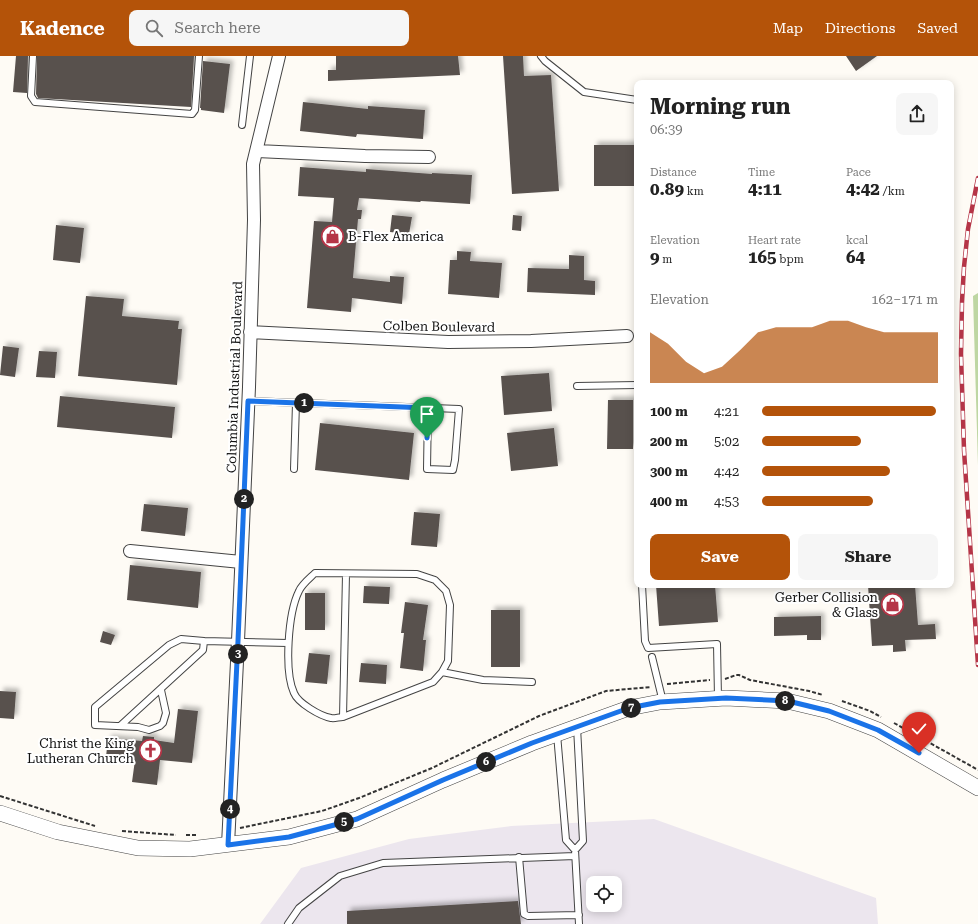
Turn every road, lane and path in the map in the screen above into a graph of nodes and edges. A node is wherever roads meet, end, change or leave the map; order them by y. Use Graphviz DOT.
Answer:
graph roads {
  1 [pos="33,56"];
  2 [pos="199,56"];
  3 [pos="250,56"];
  4 [pos="279,56"];
  5 [pos="541,56"];
  6 [pos="634,100"];
  7 [pos="242,124"];
  8 [pos="257,151"];
  9 [pos="429,157"];
  10 [pos="250,332"];
  11 [pos="627,336"];
  12 [pos="634,384"];
  13 [pos="577,386"];
  14 [pos="248,401"];
  15 [pos="296,403"];
  16 [pos="428,408"];
  17 [pos="294,469"];
  18 [pos="130,551"];
  19 [pos="241,562"];
  20 [pos="346,574"];
  21 [pos="642,588"];
  22 [pos="204,641"];
  23 [pos="238,641"];
  24 [pos="288,642"];
  25 [pos="652,657"];
  26 [pos="442,672"];
  27 [pos="727,679"];
  28 [pos="710,680"];
  29 [pos="532,682"];
  30 [pos="767,683"];
  31 [pos="670,684"];
  32 [pos="651,687"];
  33 [pos="161,690"];
  34 [pos="718,698"];
  35 [pos="663,702"];
  36 [pos="850,704"];
  37 [pos="343,717"];
  38 [pos="883,718"];
  39 [pos="889,721"];
  40 [pos="120,726"];
  41 [pos="577,727"];
  42 [pos="557,734"];
  43 [pos="978,770"];
  44 [pos="978,788"];
  45 [pos="0,796"];
  46 [pos="0,813"];
  47 [pos="258,825"];
  48 [pos="96,826"];
  49 [pos="118,831"];
  50 [pos="198,834"];
  51 [pos="176,835"];
  52 [pos="184,836"];
  53 [pos="228,845"];
  54 [pos="575,853"];
  55 [pos="519,857"];
  56 [pos="579,915"];
  57 [pos="288,924"];
  58 [pos="579,924"];
  1 -- 2 [label="lane"];
  3 -- 7 [label="lane"];
  4 -- 8 [label="street, Columbia Industrial Boulevard"];
  5 -- 6 [label="lane"];
  8 -- 9 [label="street"];
  8 -- 10 [label="street, Columbia Industrial Boulevard"];
  10 -- 11 [label="street, Colben Boulevard"];
  10 -- 14 [label="street, Columbia Industrial Boulevard"];
  12 -- 13 [label="lane"];
  14 -- 15 [label="lane"];
  14 -- 19 [label="street, Columbia Industrial Boulevard"];
  15 -- 16 [label="lane"];
  15 -- 17 [label="lane"];
  16 -- 16 [label="lane"];
  18 -- 19 [label="street"];
  19 -- 23 [label="street, Columbia Industrial Boulevard"];
  20 -- 24 [label="lane"];
  20 -- 26 [label="lane"];
  20 -- 37 [label="lane"];
  21 -- 34 [label="lane"];
  22 -- 23 [label="lane"];
  22 -- 33 [label="lane"];
  22 -- 40 [label="lane"];
  23 -- 24 [label="lane"];
  23 -- 53 [label="street, Columbia Industrial Boulevard"];
  24 -- 37 [label="lane"];
  25 -- 35 [label="lane"];
  26 -- 29 [label="lane"];
  26 -- 37 [label="lane"];
  27 -- 30 [label="path"];
  28 -- 31 [label="path"];
  32 -- 47 [label="path"];
  33 -- 40 [label="lane"];
  33 -- 40 [label="lane"];
  34 -- 35 [label="street"];
  34 -- 44 [label="street"];
  35 -- 41 [label="street"];
  36 -- 38 [label="path"];
  39 -- 43 [label="path"];
  41 -- 42 [label="street"];
  41 -- 54 [label="lane"];
  42 -- 53 [label="street"];
  42 -- 54 [label="lane"];
  45 -- 48 [label="path"];
  46 -- 53 [label="street"];
  49 -- 51 [label="path"];
  50 -- 52 [label="path"];
  54 -- 55 [label="lane"];
  54 -- 56 [label="lane"];
  55 -- 56 [label="lane"];
  55 -- 57 [label="lane"];
  56 -- 58 [label="lane"];
}
